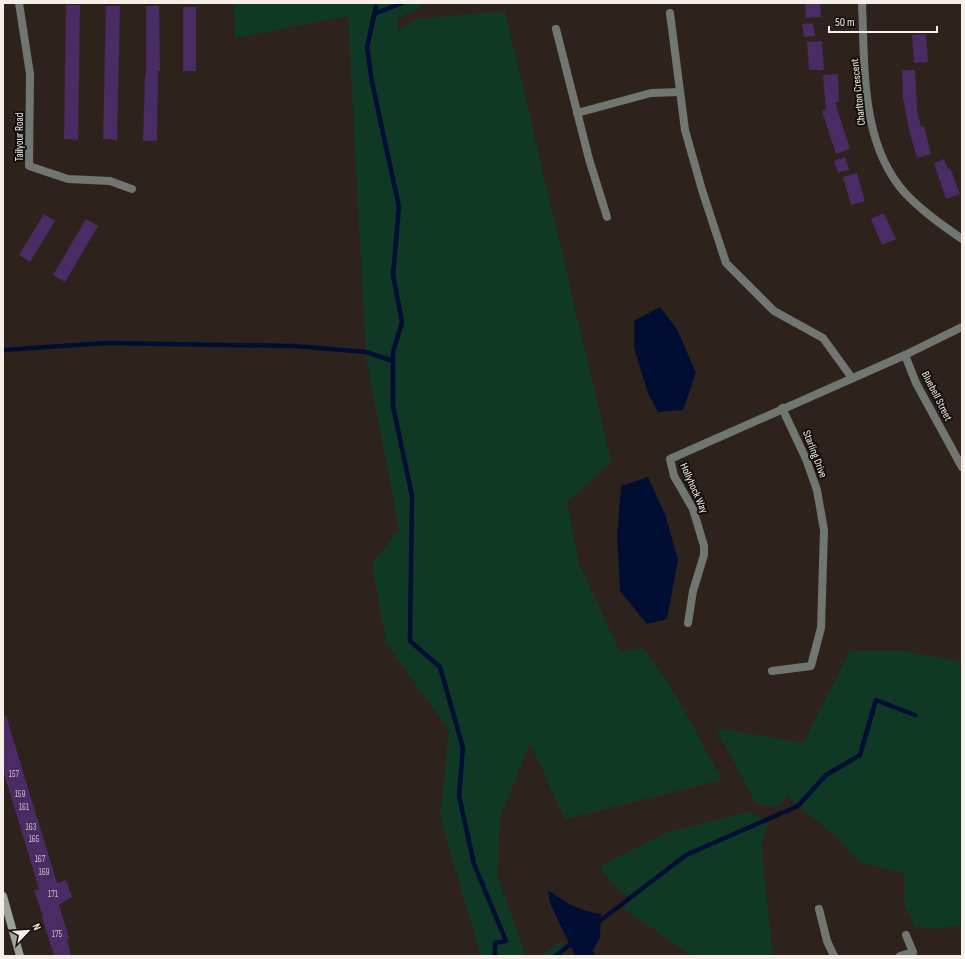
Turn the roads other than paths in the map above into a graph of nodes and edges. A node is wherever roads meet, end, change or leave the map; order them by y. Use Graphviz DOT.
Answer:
graph roads {
  1 [pos="19,3"];
  2 [pos="862,3"];
  3 [pos="670,13"];
  4 [pos="556,29"];
  5 [pos="680,92"];
  6 [pos="577,113"];
  7 [pos="132,188"];
  8 [pos="607,217"];
  9 [pos="962,239"];
  10 [pos="962,327"];
  11 [pos="905,355"];
  12 [pos="852,378"];
  13 [pos="782,408"];
  14 [pos="962,467"];
  15 [pos="688,623"];
  16 [pos="772,671"];
  17 [pos="3,896"];
  18 [pos="818,910"];
  19 [pos="906,935"];
  20 [pos="914,954"];
  21 [pos="20,956"];
  22 [pos="834,956"];
  23 [pos="900,956"];
  1 -- 7 [label="street, Tailyour Road"];
  2 -- 9 [label="street, Charlton Crescent"];
  3 -- 5 [label="street"];
  4 -- 6 [label="street"];
  5 -- 6 [label="street"];
  5 -- 12 [label="street"];
  6 -- 8 [label="street"];
  10 -- 11 [label="street"];
  11 -- 12 [label="street"];
  11 -- 14 [label="street, Bluebell Street"];
  12 -- 13 [label="street"];
  13 -- 15 [label="street, Hollyhock Way"];
  13 -- 16 [label="street, Starling Drive"];
  17 -- 21 [label="main road"];
  18 -- 22 [label="street"];
  19 -- 20 [label="street"];
  20 -- 23 [label="street"];
}
